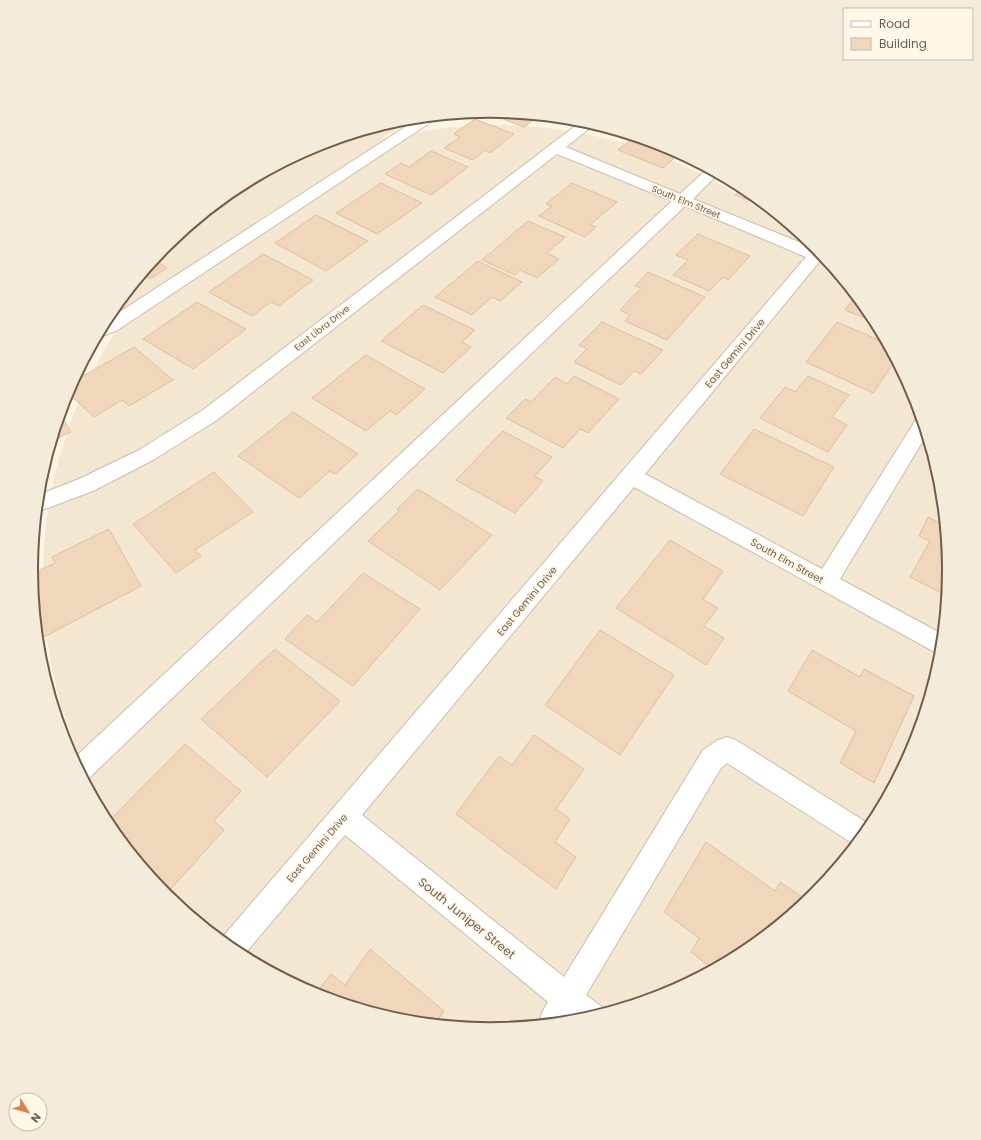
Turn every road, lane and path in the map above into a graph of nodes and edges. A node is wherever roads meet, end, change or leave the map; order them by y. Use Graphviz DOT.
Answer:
graph roads {
  1 [pos="419,123"];
  2 [pos="583,127"];
  3 [pos="555,148"];
  4 [pos="710,174"];
  5 [pos="682,200"];
  6 [pos="810,250"];
  7 [pos="816,256"];
  8 [pos="109,327"];
  9 [pos="920,429"];
  10 [pos="632,476"];
  11 [pos="44,502"];
  12 [pos="826,582"];
  13 [pos="937,643"];
  14 [pos="83,766"];
  15 [pos="344,817"];
  16 [pos="858,832"];
  17 [pos="235,943"];
  18 [pos="568,999"];
  19 [pos="584,1013"];
  20 [pos="556,1018"];
  1 -- 8 [label="street"];
  2 -- 3 [label="street, East Libra Drive"];
  3 -- 5 [label="street, South Elm Street"];
  3 -- 11 [label="street, East Libra Drive"];
  4 -- 5 [label="street"];
  5 -- 6 [label="street, South Elm Street"];
  5 -- 14 [label="street"];
  7 -- 10 [label="street, East Gemini Drive"];
  9 -- 12 [label="street"];
  10 -- 12 [label="street, South Elm Street"];
  10 -- 15 [label="street, East Gemini Drive"];
  12 -- 13 [label="street, South Elm Street"];
  15 -- 17 [label="street, East Gemini Drive"];
  15 -- 18 [label="street, South Juniper Street"];
  16 -- 18 [label="street"];
  18 -- 19 [label="street, South Juniper Street"];
  18 -- 20 [label="street"];
}
